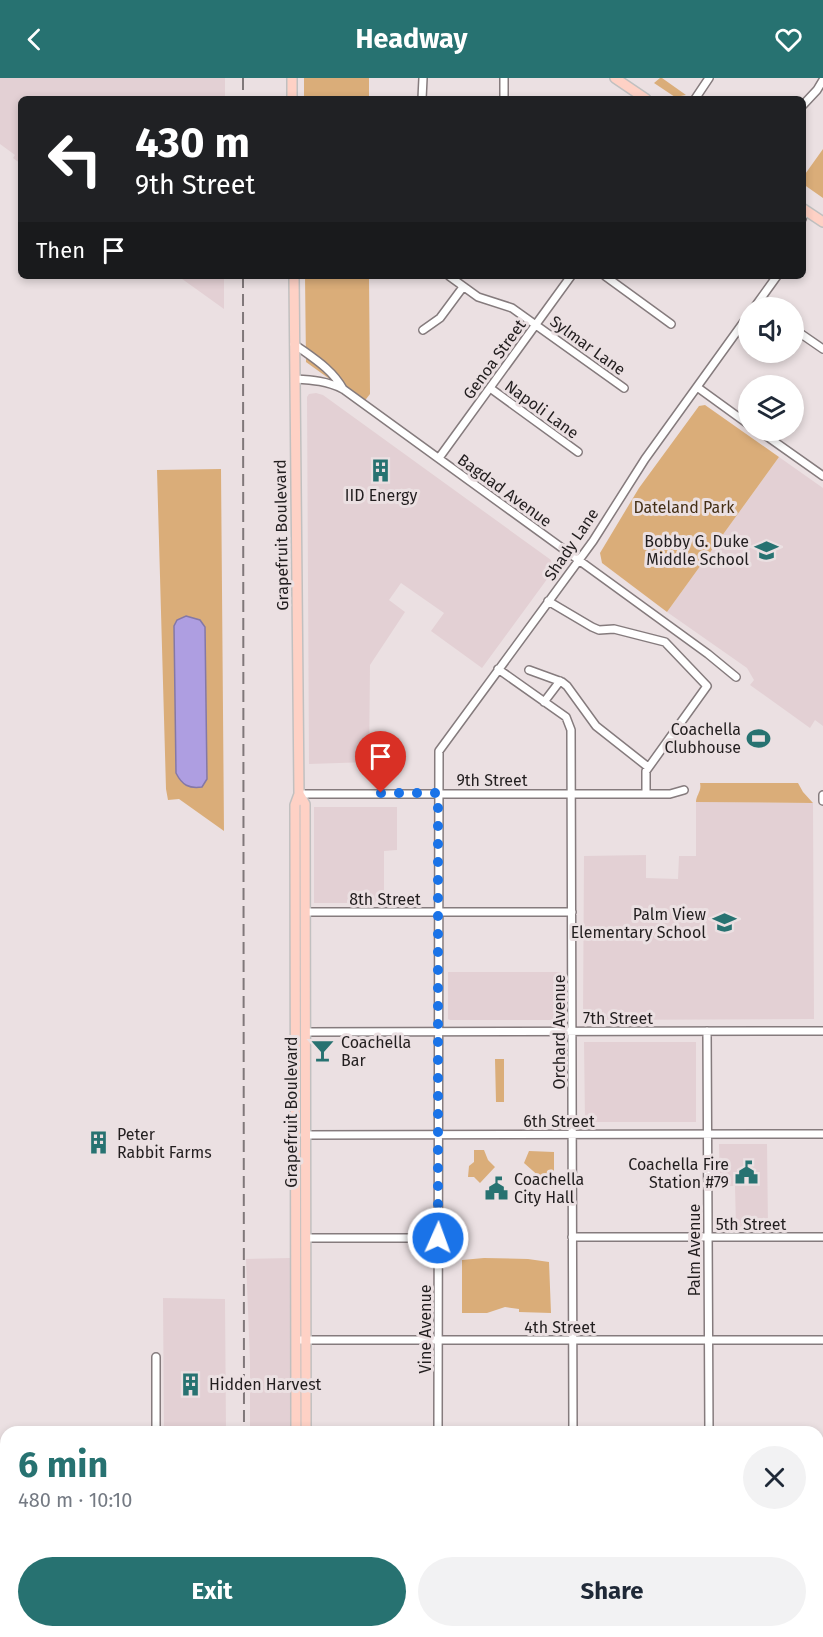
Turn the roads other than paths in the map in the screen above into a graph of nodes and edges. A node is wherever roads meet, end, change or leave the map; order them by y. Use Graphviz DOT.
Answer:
graph roads {
  1 [pos="292,78"];
  2 [pos="423,78"];
  3 [pos="504,78"];
  4 [pos="615,78"];
  5 [pos="709,78"];
  6 [pos="823,80"];
  7 [pos="292,96"];
  8 [pos="422,96"];
  9 [pos="504,96"];
  10 [pos="642,96"];
  11 [pos="696,96"];
  12 [pos="806,101"];
  13 [pos="806,214"];
  14 [pos="823,222"];
  15 [pos="294,279"];
  16 [pos="453,279"];
  17 [pos="569,279"];
  18 [pos="609,279"];
  19 [pos="775,279"];
  20 [pos="463,287"];
  21 [pos="764,297"];
  22 [pos="536,324"];
  23 [pos="671,324"];
  24 [pos="423,330"];
  25 [pos="738,330"];
  26 [pos="804,336"];
  27 [pos="294,344"];
  28 [pos="823,349"];
  29 [pos="295,379"];
  30 [pos="697,387"];
  31 [pos="490,388"];
  32 [pos="624,388"];
  33 [pos="343,389"];
  34 [pos="738,417"];
  35 [pos="774,441"];
  36 [pos="578,452"];
  37 [pos="439,458"];
  38 [pos="823,476"];
  39 [pos="579,560"];
  40 [pos="548,601"];
  41 [pos="498,669"];
  42 [pos="529,670"];
  43 [pos="736,677"];
  44 [pos="560,681"];
  45 [pos="544,702"];
  46 [pos="648,767"];
  47 [pos="684,790"];
  48 [pos="438,793"];
  49 [pos="299,794"];
  50 [pos="572,794"];
  51 [pos="646,794"];
  52 [pos="823,795"];
  53 [pos="823,801"];
  54 [pos="305,912"];
  55 [pos="572,912"];
  56 [pos="438,913"];
  57 [pos="573,1031"];
  58 [pos="707,1031"];
  59 [pos="823,1031"];
  60 [pos="306,1032"];
  61 [pos="438,1032"];
  62 [pos="295,1134"];
  63 [pos="572,1134"];
  64 [pos="707,1134"];
  65 [pos="823,1134"];
  66 [pos="306,1135"];
  67 [pos="438,1135"];
  68 [pos="572,1237"];
  69 [pos="707,1237"];
  70 [pos="823,1237"];
  71 [pos="306,1238"];
  72 [pos="438,1238"];
  73 [pos="297,1340"];
  74 [pos="307,1340"];
  75 [pos="573,1340"];
  76 [pos="823,1340"];
  77 [pos="438,1341"];
  78 [pos="708,1341"];
  79 [pos="156,1357"];
  80 [pos="156,1426"];
  81 [pos="296,1426"];
  82 [pos="306,1426"];
  83 [pos="438,1426"];
  84 [pos="573,1426"];
  85 [pos="709,1426"];
  1 -- 7 [label="main road"];
  2 -- 8 [label="street"];
  3 -- 9 [label="street"];
  4 -- 10 [label="main road"];
  5 -- 11 [label="street"];
  6 -- 12 [label="street"];
  13 -- 14 [label="main road"];
  15 -- 27 [label="main road, Grapefruit Boulevard"];
  16 -- 20 [label="street, Sylmar Lane"];
  17 -- 22 [label="street, Genoa Street"];
  18 -- 23 [label="street"];
  19 -- 21 [label="street"];
  20 -- 22 [label="street, Sylmar Lane"];
  20 -- 24 [label="street"];
  22 -- 31 [label="street, Genoa Street"];
  22 -- 32 [label="street, Sylmar Lane"];
  25 -- 30 [label="street, Shady Lane"];
  26 -- 28 [label="street"];
  27 -- 29 [label="main road, Grapefruit Boulevard"];
  27 -- 33 [label="street, Bagdad Avenue"];
  29 -- 33 [label="street, Bagdad Avenue"];
  29 -- 49 [label="main road, Grapefruit Boulevard"];
  30 -- 34 [label="street"];
  30 -- 39 [label="street, Shady Lane"];
  31 -- 36 [label="street, Napoli Lane"];
  31 -- 37 [label="street, Genoa Street"];
  33 -- 37 [label="street, Bagdad Avenue"];
  35 -- 38 [label="street"];
  37 -- 39 [label="street, Bagdad Avenue"];
  39 -- 40 [label="street, Shady Lane"];
  39 -- 43 [label="street, Bagdad Avenue"];
  40 -- 41 [label="street, Shady Lane"];
  40 -- 46 [label="street"];
  41 -- 45 [label="street, Orchard Avenue"];
  41 -- 48 [label="street, Shady Lane"];
  42 -- 44 [label="street"];
  44 -- 45 [label="street"];
  44 -- 46 [label="street"];
  45 -- 50 [label="street, Orchard Avenue"];
  46 -- 51 [label="street"];
  47 -- 51 [label="street, 9th Street"];
  48 -- 49 [label="street, 9th Street"];
  48 -- 50 [label="street, 9th Street"];
  48 -- 56 [label="street, Vine Avenue"];
  49 -- 54 [label="main road, Grapefruit Boulevard"];
  49 -- 62 [label="main road, Grapefruit Boulevard"];
  50 -- 51 [label="street, 9th Street"];
  50 -- 55 [label="street, Orchard Avenue"];
  52 -- 53 [label="street"];
  54 -- 56 [label="street, 8th Street"];
  54 -- 60 [label="main road, Grapefruit Boulevard"];
  55 -- 56 [label="street, 8th Street"];
  55 -- 57 [label="street, Orchard Avenue"];
  56 -- 61 [label="street, Vine Avenue"];
  57 -- 58 [label="street, 7th Street"];
  57 -- 61 [label="street, 7th Street"];
  57 -- 63 [label="street, Orchard Avenue"];
  58 -- 59 [label="street, 7th Street"];
  58 -- 64 [label="street, Palm Avenue"];
  60 -- 61 [label="street, 7th Street"];
  60 -- 66 [label="main road, Grapefruit Boulevard"];
  61 -- 67 [label="street, Vine Avenue"];
  62 -- 66 [label="street, 6th Street"];
  62 -- 73 [label="main road, Grapefruit Boulevard"];
  63 -- 64 [label="street, 6th Street"];
  63 -- 67 [label="street, 6th Street"];
  63 -- 68 [label="street, Orchard Avenue"];
  64 -- 65 [label="street, 6th Street"];
  64 -- 69 [label="street, Palm Avenue"];
  66 -- 67 [label="street, 6th Street"];
  66 -- 71 [label="main road, Grapefruit Boulevard"];
  67 -- 72 [label="street, Vine Avenue"];
  68 -- 69 [label="street, 5th Street"];
  68 -- 75 [label="street, Orchard Avenue"];
  69 -- 70 [label="street, 5th Street"];
  69 -- 78 [label="street, Palm Avenue"];
  71 -- 72 [label="street"];
  71 -- 74 [label="main road, Grapefruit Boulevard"];
  72 -- 77 [label="street, Vine Avenue"];
  73 -- 74 [label="street, 4th Street"];
  73 -- 81 [label="main road, Grapefruit Boulevard"];
  74 -- 77 [label="street, 4th Street"];
  74 -- 82 [label="main road, Grapefruit Boulevard"];
  75 -- 77 [label="street, 4th Street"];
  75 -- 78 [label="street, 4th Street"];
  75 -- 84 [label="street, Orchard Avenue"];
  76 -- 78 [label="street, 4th Street"];
  77 -- 83 [label="street, Vine Avenue"];
  78 -- 85 [label="street, Palm Avenue"];
  79 -- 80 [label="street"];
}
